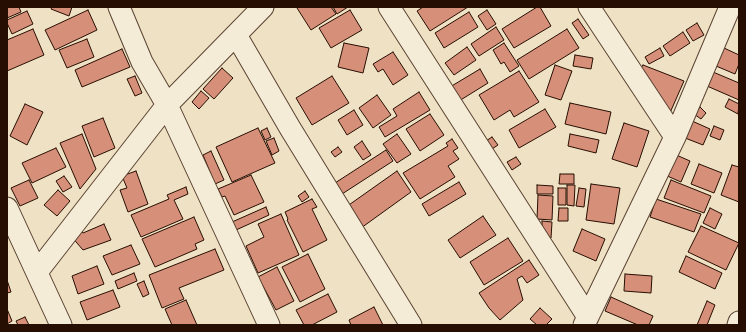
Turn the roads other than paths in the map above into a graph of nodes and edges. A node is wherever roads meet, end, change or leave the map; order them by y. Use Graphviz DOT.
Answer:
graph roads {
  1 [pos="119,7"];
  2 [pos="263,7"];
  3 [pos="389,7"];
  4 [pos="589,7"];
  5 [pos="730,7"];
  6 [pos="236,35"];
  7 [pos="167,105"];
  8 [pos="675,137"];
  9 [pos="7,208"];
  10 [pos="37,272"];
  11 [pos="586,321"];
  12 [pos="739,322"];
  13 [pos="61,325"];
  14 [pos="269,325"];
  15 [pos="411,325"];
  16 [pos="738,325"];
  1 -- 7 [label="street"];
  2 -- 6 [label="street"];
  3 -- 11 [label="street"];
  4 -- 8 [label="street"];
  5 -- 8 [label="street"];
  6 -- 7 [label="street"];
  6 -- 15 [label="street"];
  7 -- 10 [label="street"];
  7 -- 14 [label="street"];
  8 -- 11 [label="street"];
  9 -- 10 [label="street"];
  10 -- 13 [label="street"];
  12 -- 16 [label="street"];
}
